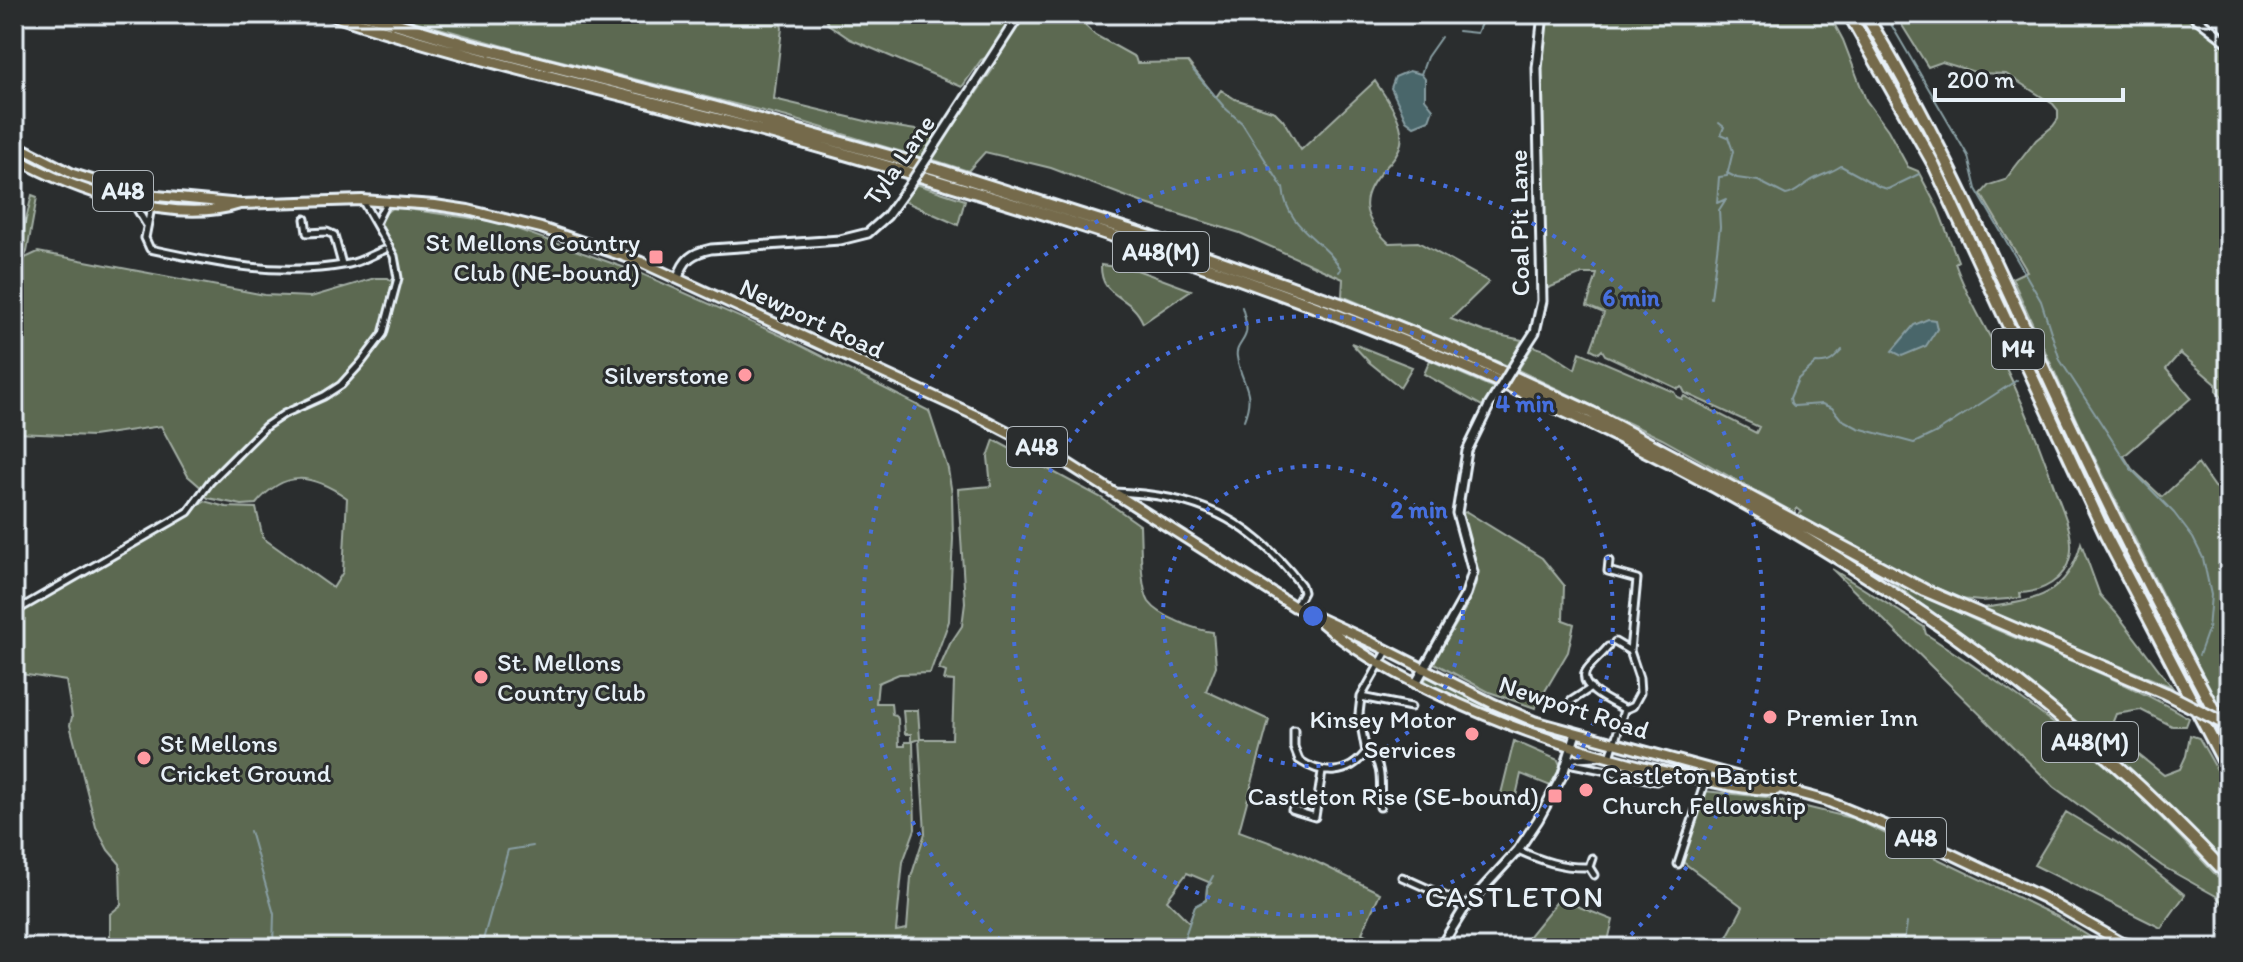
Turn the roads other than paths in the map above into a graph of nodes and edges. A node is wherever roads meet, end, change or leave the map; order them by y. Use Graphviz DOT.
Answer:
graph roads {
  1 [pos="331,14"];
  2 [pos="364,14"];
  3 [pos="1020,14"];
  4 [pos="1543,14"];
  5 [pos="1849,14"];
  6 [pos="1865,14"];
  7 [pos="2191,14"];
  8 [pos="2229,43"];
  9 [pos="14,144"];
  10 [pos="14,157"];
  11 [pos="362,200"];
  12 [pos="388,200"];
  13 [pos="152,202"];
  14 [pos="133,204"];
  15 [pos="305,219"];
  16 [pos="376,223"];
  17 [pos="146,224"];
  18 [pos="384,250"];
  19 [pos="342,264"];
  20 [pos="678,278"];
  21 [pos="1112,492"];
  22 [pos="1609,561"];
  23 [pos="1295,607"];
  24 [pos="14,612"];
  25 [pos="1317,618"];
  26 [pos="1615,642"];
  27 [pos="1608,647"];
  28 [pos="1387,650"];
  29 [pos="1630,651"];
  30 [pos="1380,663"];
  31 [pos="1424,667"];
  32 [pos="1416,683"];
  33 [pos="1591,688"];
  34 [pos="1361,697"];
  35 [pos="1571,701"];
  36 [pos="1411,707"];
  37 [pos="1624,710"];
  38 [pos="2229,726"];
  39 [pos="1294,730"];
  40 [pos="1576,733"];
  41 [pos="2229,738"];
  42 [pos="1615,741"];
  43 [pos="1574,748"];
  44 [pos="1366,752"];
  45 [pos="1607,759"];
  46 [pos="1568,763"];
  47 [pos="1710,769"];
  48 [pos="1322,772"];
  49 [pos="2229,772"];
  50 [pos="1672,773"];
  51 [pos="1705,780"];
  52 [pos="1785,790"];
  53 [pos="1380,807"];
  54 [pos="1292,810"];
  55 [pos="1518,850"];
  56 [pos="1592,858"];
  57 [pos="1678,864"];
  58 [pos="1589,867"];
  59 [pos="1594,875"];
  60 [pos="2229,876"];
  61 [pos="1402,877"];
  62 [pos="1464,909"];
  63 [pos="2118,940"];
  64 [pos="1440,948"];
  65 [pos="2131,948"];
  66 [pos="2151,948"];
  1 -- 60 [label="highway, A48(M)"];
  2 -- 38 [label="highway, A48(M), bridge"];
  3 -- 20 [label="street, Tyla Lane, bridge"];
  4 -- 31 [label="street, Coal Pit Lane, bridge"];
  5 -- 49 [label="highway, M4"];
  6 -- 41 [label="highway, M4"];
  7 -- 8 [label="street"];
  9 -- 13 [label="main road, Newport Road / A48"];
  10 -- 14 [label="main road, Newport Road / A48"];
  11 -- 12 [label="main road, Newport Road / A48"];
  11 -- 13 [label="main road, Newport Road / A48"];
  11 -- 16 [label="street"];
  12 -- 16 [label="street"];
  12 -- 20 [label="main road, Newport Road / A48"];
  13 -- 14 [label="main road, Newport Road / A48"];
  13 -- 17 [label="street"];
  14 -- 17 [label="street"];
  15 -- 19 [label="street"];
  16 -- 24 [label="street"];
  17 -- 19 [label="street"];
  18 -- 19 [label="street"];
  20 -- 21 [label="main road, Newport Road / A48"];
  21 -- 23 [label="main road, Newport Road / A48"];
  21 -- 23 [label="street"];
  22 -- 29 [label="street"];
  23 -- 25 [label="main road, Newport Road / A48"];
  25 -- 28 [label="main road, Newport Road / A48"];
  25 -- 30 [label="main road, Newport Road / A48"];
  26 -- 29 [label="street"];
  27 -- 33 [label="street"];
  28 -- 30 [label="street"];
  28 -- 31 [label="main road, Newport Road / A48"];
  29 -- 37 [label="street"];
  30 -- 32 [label="main road, Newport Road / A48"];
  30 -- 34 [label="street"];
  31 -- 32 [label="street, Coal Pit Lane"];
  31 -- 40 [label="main road, Newport Road / A48"];
  32 -- 43 [label="main road, Newport Road / A48"];
  33 -- 35 [label="street"];
  33 -- 37 [label="street"];
  34 -- 36 [label="street"];
  34 -- 44 [label="street"];
  37 -- 42 [label="street"];
  39 -- 48 [label="street"];
  40 -- 42 [label="main road, Newport Road / A48"];
  40 -- 43 [label="street"];
  42 -- 45 [label="street"];
  42 -- 47 [label="main road, Newport Road / A48"];
  43 -- 45 [label="main road, Newport Road / A48"];
  43 -- 46 [label="street"];
  44 -- 48 [label="street"];
  44 -- 53 [label="street"];
  45 -- 46 [label="street"];
  45 -- 50 [label="main road, Newport Road / A48"];
  46 -- 50 [label="street, Newport Road"];
  46 -- 55 [label="street"];
  47 -- 51 [label="street"];
  47 -- 52 [label="main road, Newport Road / A48"];
  48 -- 54 [label="street"];
  50 -- 51 [label="main road, Newport Road / A48"];
  51 -- 52 [label="main road, Newport Road / A48"];
  51 -- 57 [label="street"];
  52 -- 63 [label="main road, Newport Road / A48"];
  55 -- 58 [label="street"];
  55 -- 62 [label="street"];
  56 -- 58 [label="street"];
  58 -- 59 [label="street"];
  61 -- 62 [label="street"];
  62 -- 64 [label="street"];
  63 -- 65 [label="main road, A48"];
  63 -- 66 [label="street"];
}
